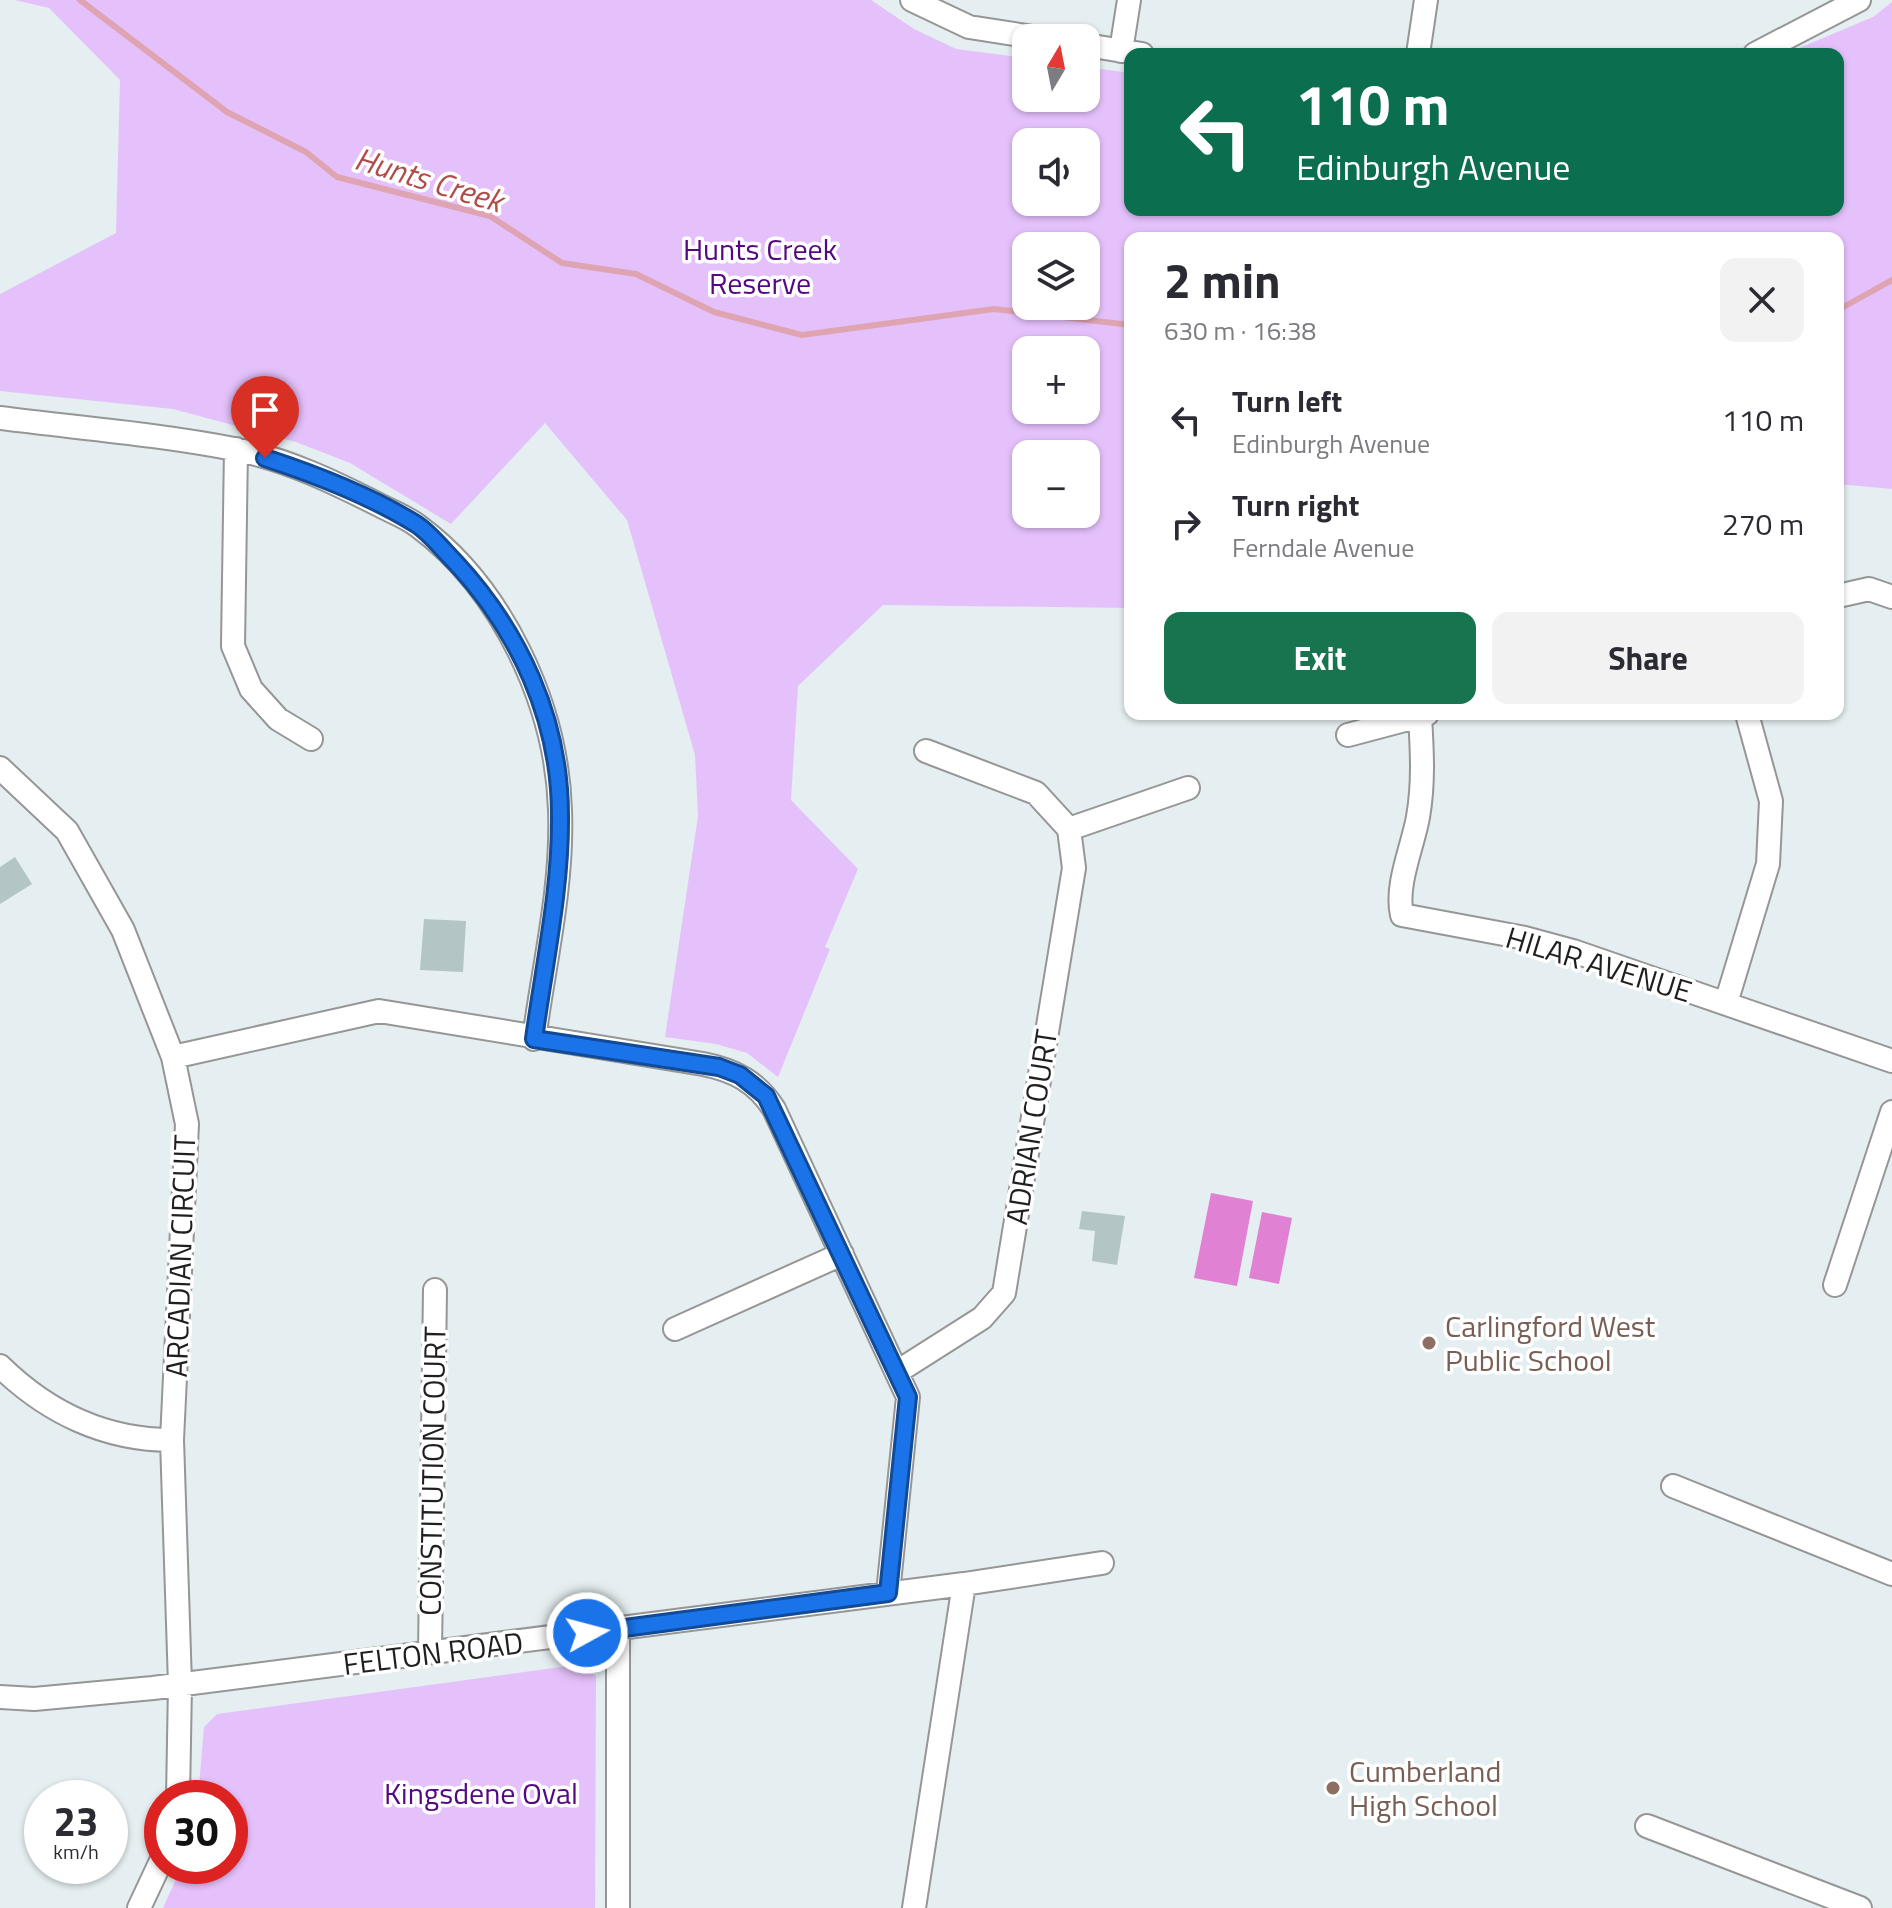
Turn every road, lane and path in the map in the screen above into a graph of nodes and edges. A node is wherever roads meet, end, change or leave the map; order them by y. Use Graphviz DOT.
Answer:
graph roads {
  1 [pos="912,0"];
  2 [pos="1129,0"];
  3 [pos="1426,0"];
  4 [pos="1859,0"];
  5 [pos="1012,34"];
  6 [pos="1100,47"];
  7 [pos="1131,48"];
  8 [pos="1419,48"];
  9 [pos="1767,48"];
  10 [pos="1124,51"];
  11 [pos="0,418"];
  12 [pos="236,449"];
  13 [pos="1844,595"];
  14 [pos="1892,597"];
  15 [pos="1405,720"];
  16 [pos="1424,720"];
  17 [pos="1749,720"];
  18 [pos="1348,735"];
  19 [pos="311,739"];
  20 [pos="926,751"];
  21 [pos="0,768"];
  22 [pos="1188,788"];
  23 [pos="1069,829"];
  24 [pos="1726,1003"];
  25 [pos="534,1039"];
  26 [pos="173,1057"];
  27 [pos="1892,1061"];
  28 [pos="1892,1112"];
  29 [pos="842,1254"];
  30 [pos="1835,1285"];
  31 [pos="435,1290"];
  32 [pos="675,1329"];
  33 [pos="0,1366"];
  34 [pos="897,1372"];
  35 [pos="172,1440"];
  36 [pos="1673,1486"];
  37 [pos="1102,1563"];
  38 [pos="1892,1574"];
  39 [pos="964,1584"];
  40 [pos="888,1593"];
  41 [pos="618,1629"];
  42 [pos="430,1652"];
  43 [pos="180,1684"];
  44 [pos="0,1697"];
  45 [pos="178,1780"];
  46 [pos="1647,1826"];
  47 [pos="150,1884"];
  48 [pos="139,1908"];
  49 [pos="618,1908"];
  50 [pos="914,1908"];
  51 [pos="1860,1908"];
  1 -- 5 [label="street"];
  2 -- 7 [label="street"];
  3 -- 8 [label="street"];
  4 -- 9 [label="street"];
  6 -- 10 [label="street"];
  11 -- 12 [label="street"];
  12 -- 19 [label="street"];
  12 -- 25 [label="street"];
  13 -- 14 [label="street"];
  15 -- 18 [label="street"];
  16 -- 24 [label="street, HILAR AVENUE"];
  17 -- 24 [label="street"];
  20 -- 23 [label="street"];
  21 -- 26 [label="street, ARCADIAN CIRCUIT"];
  22 -- 23 [label="street"];
  23 -- 34 [label="street, ADRIAN COURT"];
  24 -- 27 [label="street, HILAR AVENUE"];
  25 -- 26 [label="street"];
  25 -- 29 [label="street"];
  26 -- 35 [label="street, ARCADIAN CIRCUIT"];
  28 -- 30 [label="street"];
  29 -- 32 [label="street"];
  29 -- 34 [label="street"];
  31 -- 42 [label="street, CONSTITUTION COURT"];
  33 -- 35 [label="street"];
  34 -- 40 [label="street"];
  35 -- 43 [label="street, ARCADIAN CIRCUIT"];
  36 -- 38 [label="street"];
  37 -- 39 [label="street, FELTON ROAD"];
  39 -- 40 [label="street, FELTON ROAD"];
  39 -- 50 [label="street"];
  40 -- 41 [label="street, FELTON ROAD"];
  41 -- 42 [label="street, FELTON ROAD"];
  41 -- 49 [label="street"];
  42 -- 43 [label="street, FELTON ROAD"];
  43 -- 44 [label="street, FELTON ROAD"];
  43 -- 45 [label="street, ARCADIAN CIRCUIT"];
  46 -- 51 [label="street"];
  47 -- 48 [label="street"];
}
